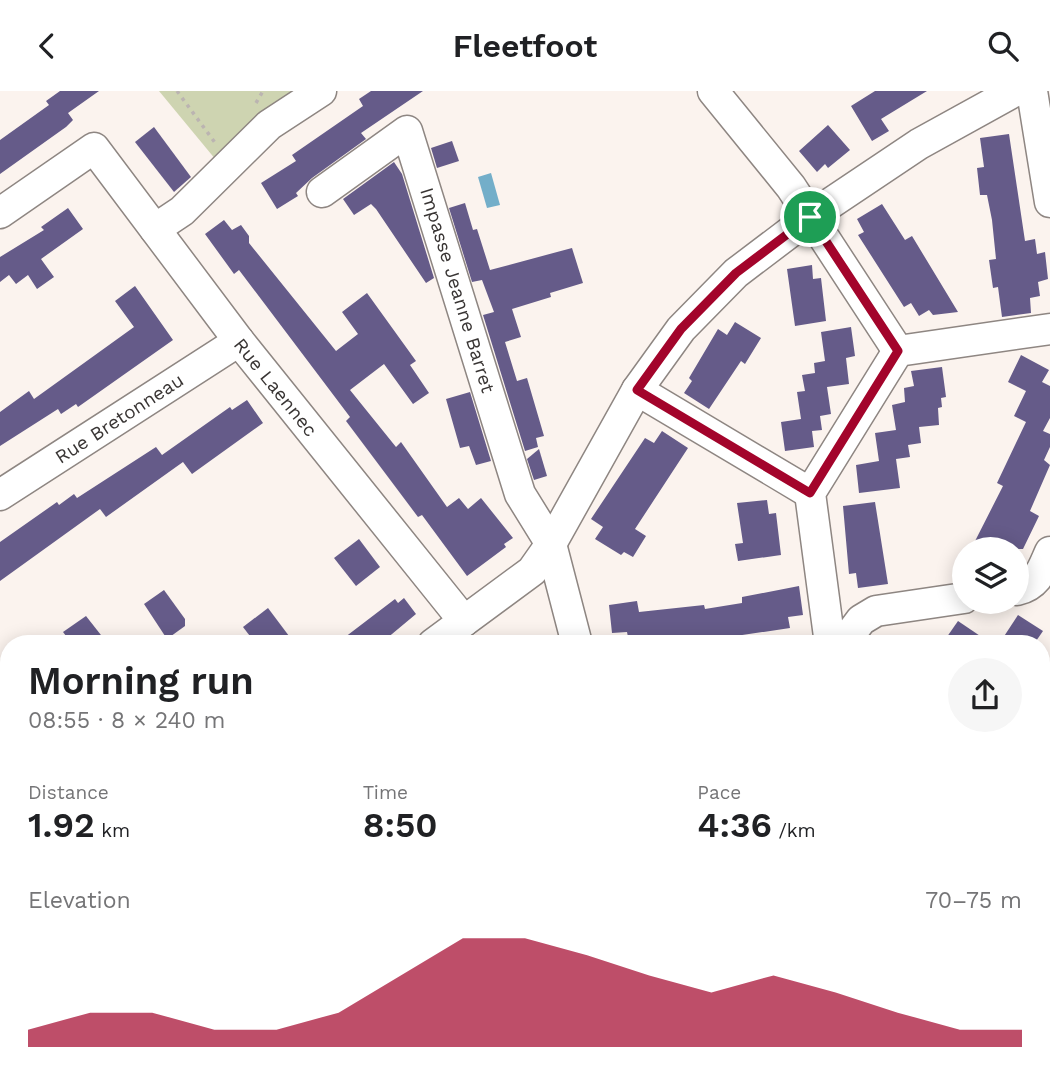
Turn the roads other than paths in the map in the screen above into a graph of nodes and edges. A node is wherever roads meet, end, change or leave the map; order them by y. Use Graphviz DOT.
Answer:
graph roads {
  1 [pos="321,91"];
  2 [pos="713,91"];
  3 [pos="1015,91"];
  4 [pos="1032,91"];
  5 [pos="322,192"];
  6 [pos="1050,202"];
  7 [pos="0,213"];
  8 [pos="810,217"];
  9 [pos="155,229"];
  10 [pos="1050,330"];
  11 [pos="239,341"];
  12 [pos="898,351"];
  13 [pos="637,390"];
  14 [pos="810,493"];
  15 [pos="0,495"];
  16 [pos="551,544"];
  17 [pos="1050,552"];
  18 [pos="1029,586"];
  19 [pos="952,600"];
  20 [pos="464,621"];
  21 [pos="445,635"];
  22 [pos="575,635"];
  23 [pos="829,635"];
  24 [pos="850,635"];
  1 -- 9 [label="street"];
  2 -- 8 [label="street"];
  3 -- 8 [label="street"];
  4 -- 6 [label="street"];
  5 -- 16 [label="street, Impasse Jeanne Barret"];
  7 -- 9 [label="street, Rue Laennec"];
  8 -- 12 [label="street"];
  8 -- 13 [label="street"];
  9 -- 11 [label="street, Rue Laennec"];
  10 -- 12 [label="street"];
  11 -- 15 [label="street, Rue Bretonneau"];
  11 -- 20 [label="street, Rue Laennec"];
  12 -- 14 [label="street"];
  13 -- 14 [label="street"];
  13 -- 16 [label="street"];
  14 -- 23 [label="street"];
  16 -- 20 [label="street"];
  16 -- 22 [label="street"];
  17 -- 18 [label="street"];
  19 -- 24 [label="street"];
  20 -- 21 [label="street"];
}
